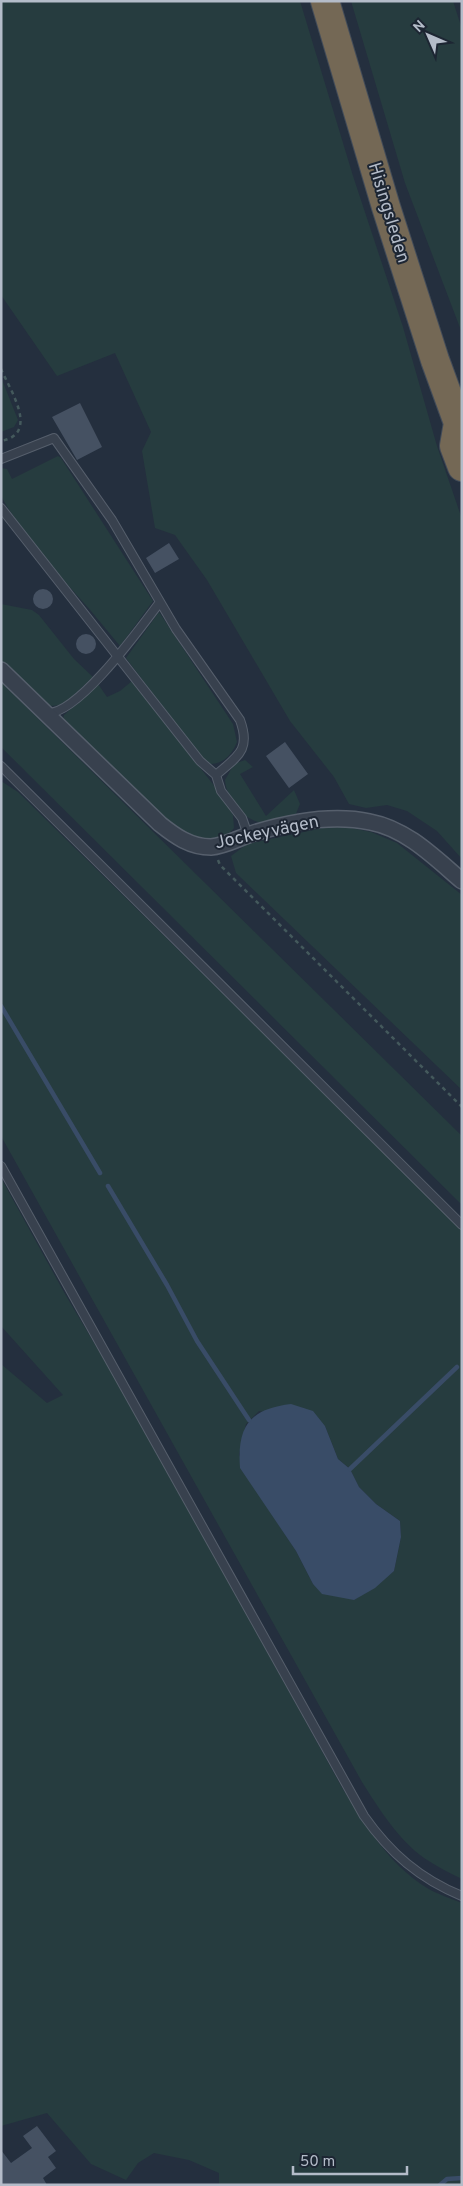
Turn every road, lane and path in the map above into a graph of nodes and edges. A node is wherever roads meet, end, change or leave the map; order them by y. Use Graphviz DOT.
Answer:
graph roads {
  1 [pos="325,1"];
  2 [pos="1,369"];
  3 [pos="460,424"];
  4 [pos="1,441"];
  5 [pos="1,459"];
  6 [pos="462,467"];
  7 [pos="1,508"];
  8 [pos="160,602"];
  9 [pos="118,656"];
  10 [pos="1,670"];
  11 [pos="47,713"];
  12 [pos="1,766"];
  13 [pos="216,774"];
  14 [pos="1,775"];
  15 [pos="14,780"];
  16 [pos="248,835"];
  17 [pos="212,847"];
  18 [pos="462,881"];
  19 [pos="462,1107"];
  20 [pos="1,1166"];
  21 [pos="462,1225"];
  22 [pos="462,1896"];
  1 -- 3 [label="highway, Hisingsleden"];
  2 -- 4 [label="path"];
  3 -- 6 [label="highway, Hisingsleden"];
  5 -- 8 [label="lane"];
  7 -- 9 [label="lane"];
  8 -- 9 [label="lane"];
  8 -- 13 [label="lane"];
  9 -- 11 [label="lane"];
  9 -- 13 [label="lane"];
  10 -- 11 [label="street, Jockeyvägen"];
  11 -- 17 [label="street, Jockeyvägen"];
  12 -- 15 [label="lane"];
  13 -- 16 [label="lane"];
  14 -- 15 [label="lane"];
  15 -- 21 [label="lane"];
  16 -- 17 [label="street, Jockeyvägen"];
  16 -- 18 [label="street, Jockeyvägen"];
  17 -- 19 [label="path"];
  20 -- 22 [label="lane"];
}
